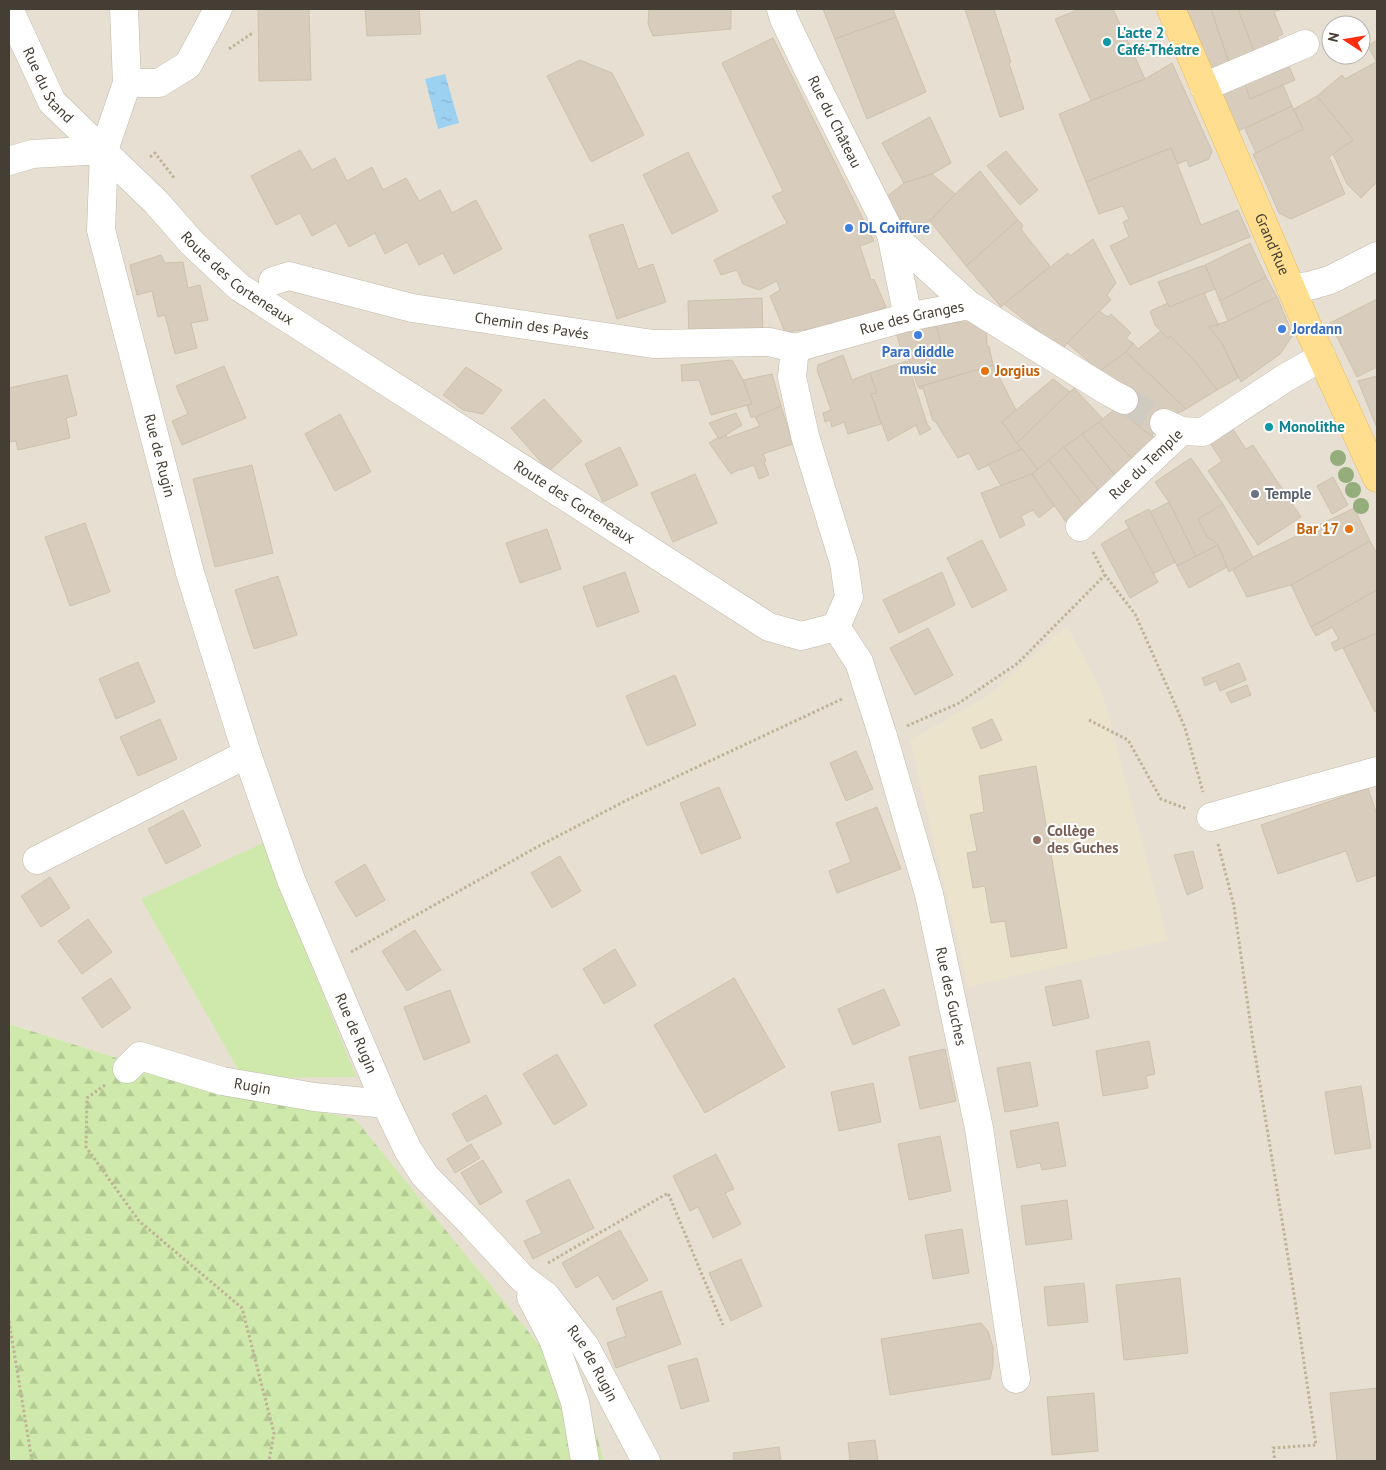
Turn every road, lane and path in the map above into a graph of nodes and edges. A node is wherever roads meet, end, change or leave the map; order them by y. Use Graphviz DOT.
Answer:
graph roads {
  1 [pos="9,9"];
  2 [pos="124,9"];
  3 [pos="218,9"];
  4 [pos="781,9"];
  5 [pos="1171,9"];
  6 [pos="1305,44"];
  7 [pos="127,83"];
  8 [pos="1204,87"];
  9 [pos="104,150"];
  10 [pos="9,161"];
  11 [pos="891,234"];
  12 [pos="1377,256"];
  13 [pos="273,282"];
  14 [pos="1291,288"];
  15 [pos="969,305"];
  16 [pos="908,317"];
  17 [pos="795,348"];
  18 [pos="1322,357"];
  19 [pos="1124,400"];
  20 [pos="1377,478"];
  21 [pos="1080,527"];
  22 [pos="836,628"];
  23 [pos="842,700"];
  24 [pos="920,720"];
  25 [pos="1089,720"];
  26 [pos="247,754"];
  27 [pos="1377,771"];
  28 [pos="1210,818"];
  29 [pos="38,860"];
  30 [pos="358,948"];
  31 [pos="128,1069"];
  32 [pos="386,1104"];
  33 [pos="522,1278"];
  34 [pos="9,1321"];
  35 [pos="723,1325"];
  36 [pos="1016,1379"];
  37 [pos="32,1461"];
  38 [pos="269,1461"];
  39 [pos="585,1461"];
  40 [pos="646,1461"];
  41 [pos="1275,1461"];
  1 -- 9 [label="street, Rue du Stand"];
  2 -- 7 [label="street"];
  3 -- 7 [label="street"];
  4 -- 11 [label="street, Rue du Château"];
  5 -- 8 [label="main road, Grand'Rue"];
  6 -- 8 [label="street"];
  7 -- 9 [label="street, Rue de Rugin"];
  8 -- 14 [label="main road, Grand'Rue"];
  9 -- 10 [label="street"];
  9 -- 22 [label="street, Route des Corteneaux"];
  9 -- 26 [label="street, Rue de Rugin"];
  11 -- 15 [label="street, Rue du Château"];
  11 -- 16 [label="street, Rue du Château"];
  12 -- 14 [label="street"];
  13 -- 17 [label="street, Chemin des Pavés"];
  14 -- 18 [label="main road, Grand'Rue"];
  15 -- 16 [label="street, Rue des Granges"];
  15 -- 19 [label="street, Rue des Granges"];
  16 -- 17 [label="street, Rue des Granges"];
  17 -- 22 [label="street"];
  18 -- 20 [label="main road, Grand'Rue"];
  18 -- 21 [label="street, Rue du Temple"];
  22 -- 36 [label="street, Rue des Guches"];
  23 -- 30 [label="path"];
  24 -- 28 [label="path"];
  25 -- 28 [label="path"];
  26 -- 29 [label="street"];
  26 -- 32 [label="street, Rue de Rugin"];
  27 -- 28 [label="street"];
  28 -- 41 [label="path"];
  31 -- 32 [label="street, Rugin"];
  31 -- 38 [label="path"];
  32 -- 33 [label="street, Rue de Rugin"];
  33 -- 35 [label="path"];
  33 -- 39 [label="street, Rue de Rugin"];
  33 -- 40 [label="street, Rue de Rugin"];
  34 -- 37 [label="path"];
}
